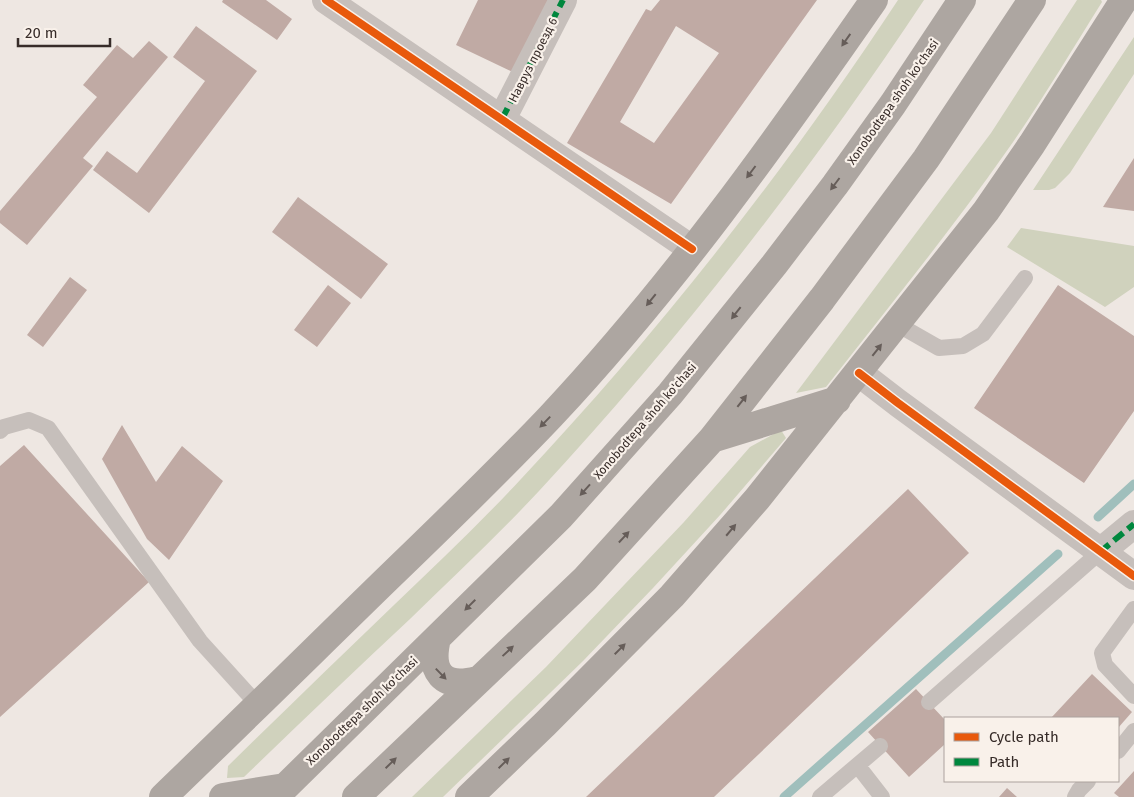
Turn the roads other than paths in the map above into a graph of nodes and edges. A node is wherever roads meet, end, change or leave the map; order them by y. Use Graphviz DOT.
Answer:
graph roads {
  1 [pos="326,0"];
  2 [pos="563,0"];
  3 [pos="874,0"];
  4 [pos="962,0"];
  5 [pos="1032,0"];
  6 [pos="1117,5"];
  7 [pos="502,119"];
  8 [pos="692,250"];
  9 [pos="1025,278"];
  10 [pos="897,324"];
  11 [pos="859,373"];
  12 [pos="837,400"];
  13 [pos="0,431"];
  14 [pos="712,439"];
  15 [pos="1134,524"];
  16 [pos="1100,552"];
  17 [pos="1134,576"];
  18 [pos="1134,609"];
  19 [pos="437,638"];
  20 [pos="477,680"];
  21 [pos="1134,696"];
  22 [pos="929,702"];
  23 [pos="258,705"];
  24 [pos="1134,731"];
  25 [pos="880,746"];
  26 [pos="1119,750"];
  27 [pos="858,766"];
  28 [pos="1087,782"];
  29 [pos="280,792"];
  30 [pos="163,797"];
  31 [pos="223,797"];
  32 [pos="356,797"];
  33 [pos="469,797"];
  34 [pos="820,797"];
  35 [pos="882,797"];
  36 [pos="1075,797"];
  1 -- 7 [label="street"];
  2 -- 7 [label="street, Навруз проезд 6"];
  3 -- 8 [label="highway, one-way"];
  4 -- 19 [label="highway, Xonobodtepa shoh ko'chasi, one-way"];
  14 -- 5 [label="highway, one-way"];
  6 -- 10 [label="highway"];
  7 -- 8 [label="street"];
  8 -- 23 [label="highway, one-way"];
  9 -- 10 [label="lane"];
  11 -- 10 [label="highway, one-way"];
  11 -- 12 [label="highway"];
  11 -- 16 [label="street"];
  12 -- 14 [label="highway"];
  33 -- 12 [label="highway, one-way"];
  13 -- 23 [label="lane"];
  20 -- 14 [label="highway, one-way"];
  15 -- 16 [label="street"];
  16 -- 17 [label="street"];
  16 -- 22 [label="lane"];
  18 -- 21 [label="lane"];
  19 -- 20 [label="highway, one-way"];
  19 -- 29 [label="highway, Xonobodtepa shoh ko'chasi"];
  32 -- 20 [label="highway, one-way"];
  23 -- 30 [label="highway"];
  24 -- 26 [label="lane"];
  25 -- 27 [label="lane"];
  27 -- 34 [label="lane"];
  27 -- 35 [label="lane"];
  28 -- 36 [label="lane"];
  29 -- 31 [label="highway"];
}
